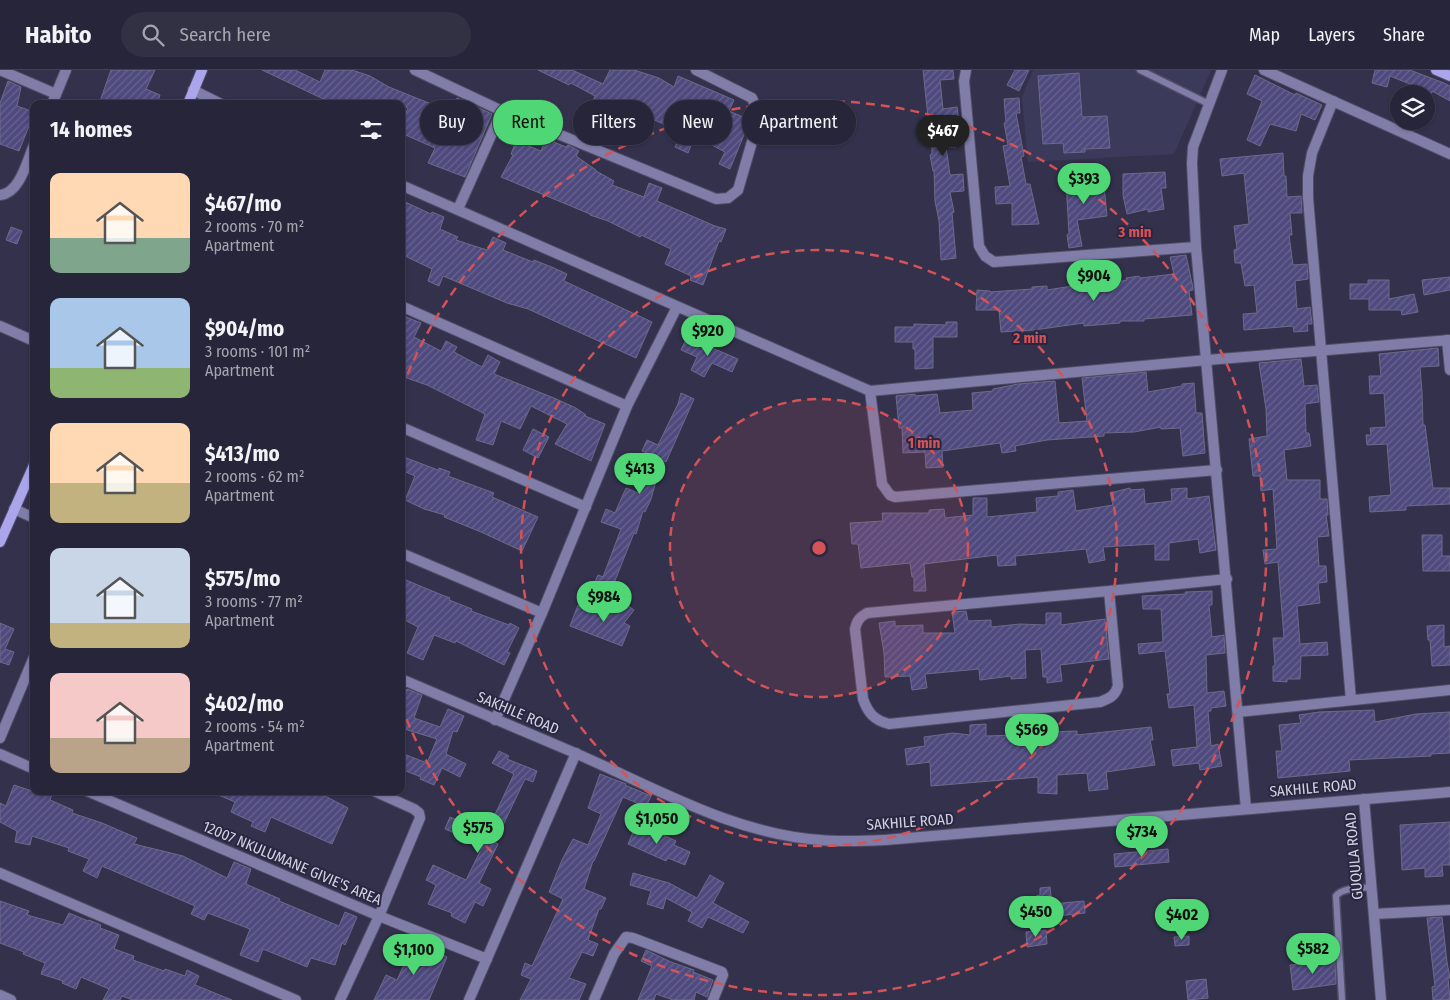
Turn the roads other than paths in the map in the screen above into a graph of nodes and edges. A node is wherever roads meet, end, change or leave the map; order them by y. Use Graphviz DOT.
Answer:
graph roads {
  1 [pos="0,70"];
  2 [pos="66,70"];
  3 [pos="202,70"];
  4 [pos="415,70"];
  5 [pos="696,70"];
  6 [pos="966,70"];
  7 [pos="1140,70"];
  8 [pos="1222,70"];
  9 [pos="1264,70"];
  10 [pos="1436,70"];
  11 [pos="1450,76"];
  12 [pos="193,90"];
  13 [pos="54,99"];
  14 [pos="189,100"];
  15 [pos="213,100"];
  16 [pos="1333,101"];
  17 [pos="1209,104"];
  18 [pos="493,107"];
  19 [pos="493,131"];
  20 [pos="563,136"];
  21 [pos="30,154"];
  22 [pos="1450,154"];
  23 [pos="405,188"];
  24 [pos="0,194"];
  25 [pos="458,209"];
  26 [pos="1196,247"];
  27 [pos="678,307"];
  28 [pos="405,308"];
  29 [pos="0,326"];
  30 [pos="30,339"];
  31 [pos="1448,340"];
  32 [pos="1322,350"];
  33 [pos="1207,360"];
  34 [pos="1450,370"];
  35 [pos="870,391"];
  36 [pos="627,406"];
  37 [pos="405,429"];
  38 [pos="1217,470"];
  39 [pos="30,474"];
  40 [pos="586,507"];
  41 [pos="14,509"];
  42 [pos="30,516"];
  43 [pos="0,542"];
  44 [pos="405,555"];
  45 [pos="1227,579"];
  46 [pos="1109,591"];
  47 [pos="542,613"];
  48 [pos="30,667"];
  49 [pos="405,681"];
  50 [pos="1450,690"];
  51 [pos="1351,700"];
  52 [pos="1238,712"];
  53 [pos="494,720"];
  54 [pos="0,738"];
  55 [pos="0,754"];
  56 [pos="576,754"];
  57 [pos="30,766"];
  58 [pos="1450,792"];
  59 [pos="96,795"];
  60 [pos="383,795"];
  61 [pos="1364,799"];
  62 [pos="1246,809"];
  63 [pos="0,873"];
  64 [pos="1371,888"];
  65 [pos="1450,910"];
  66 [pos="1374,914"];
  67 [pos="379,916"];
  68 [pos="486,959"];
  69 [pos="296,1000"];
  70 [pos="340,1000"];
  71 [pos="469,1000"];
  72 [pos="594,1000"];
  73 [pos="713,1000"];
  74 [pos="1342,1000"];
  75 [pos="1381,1000"];
  1 -- 13 [label="street"];
  2 -- 13 [label="street"];
  3 -- 12 [label="street"];
  4 -- 18 [label="street"];
  5 -- 20 [label="street"];
  6 -- 26 [label="street"];
  7 -- 17 [label="lane"];
  8 -- 17 [label="street"];
  9 -- 16 [label="street"];
  10 -- 11 [label="street"];
  12 -- 14 [label="street"];
  12 -- 15 [label="street"];
  16 -- 22 [label="street"];
  16 -- 32 [label="street"];
  17 -- 26 [label="street"];
  19 -- 25 [label="street"];
  21 -- 24 [label="street"];
  23 -- 25 [label="street"];
  25 -- 27 [label="street"];
  26 -- 33 [label="street"];
  27 -- 35 [label="street"];
  27 -- 36 [label="street"];
  28 -- 36 [label="street"];
  29 -- 30 [label="street"];
  31 -- 32 [label="street"];
  31 -- 34 [label="street"];
  32 -- 33 [label="street"];
  32 -- 51 [label="street"];
  33 -- 35 [label="street"];
  33 -- 38 [label="street"];
  35 -- 38 [label="street"];
  36 -- 40 [label="street"];
  37 -- 40 [label="street"];
  38 -- 45 [label="street"];
  39 -- 41 [label="street"];
  40 -- 47 [label="street"];
  41 -- 42 [label="street"];
  41 -- 43 [label="street"];
  44 -- 47 [label="street"];
  45 -- 46 [label="street"];
  45 -- 52 [label="street"];
  46 -- 46 [label="street"];
  47 -- 53 [label="street"];
  48 -- 54 [label="street"];
  49 -- 53 [label="street, SAKHILE ROAD"];
  50 -- 51 [label="street"];
  51 -- 52 [label="street"];
  52 -- 62 [label="street"];
  53 -- 56 [label="street, SAKHILE ROAD"];
  55 -- 57 [label="street"];
  56 -- 62 [label="street, SAKHILE ROAD"];
  56 -- 68 [label="street"];
  58 -- 61 [label="street, SAKHILE ROAD"];
  59 -- 67 [label="street, 12007 NKULUMANE GIVIE'S AREA"];
  60 -- 67 [label="street"];
  61 -- 62 [label="street, SAKHILE ROAD"];
  61 -- 64 [label="street, GUQULA ROAD"];
  63 -- 69 [label="street"];
  64 -- 66 [label="street, GUQULA ROAD"];
  64 -- 74 [label="lane"];
  65 -- 66 [label="street"];
  66 -- 75 [label="street, GUQULA ROAD"];
  67 -- 68 [label="street, 12007 NKULUMANE GIVIE'S AREA"];
  67 -- 70 [label="street"];
  68 -- 71 [label="street"];
  72 -- 73 [label="street"];
}
